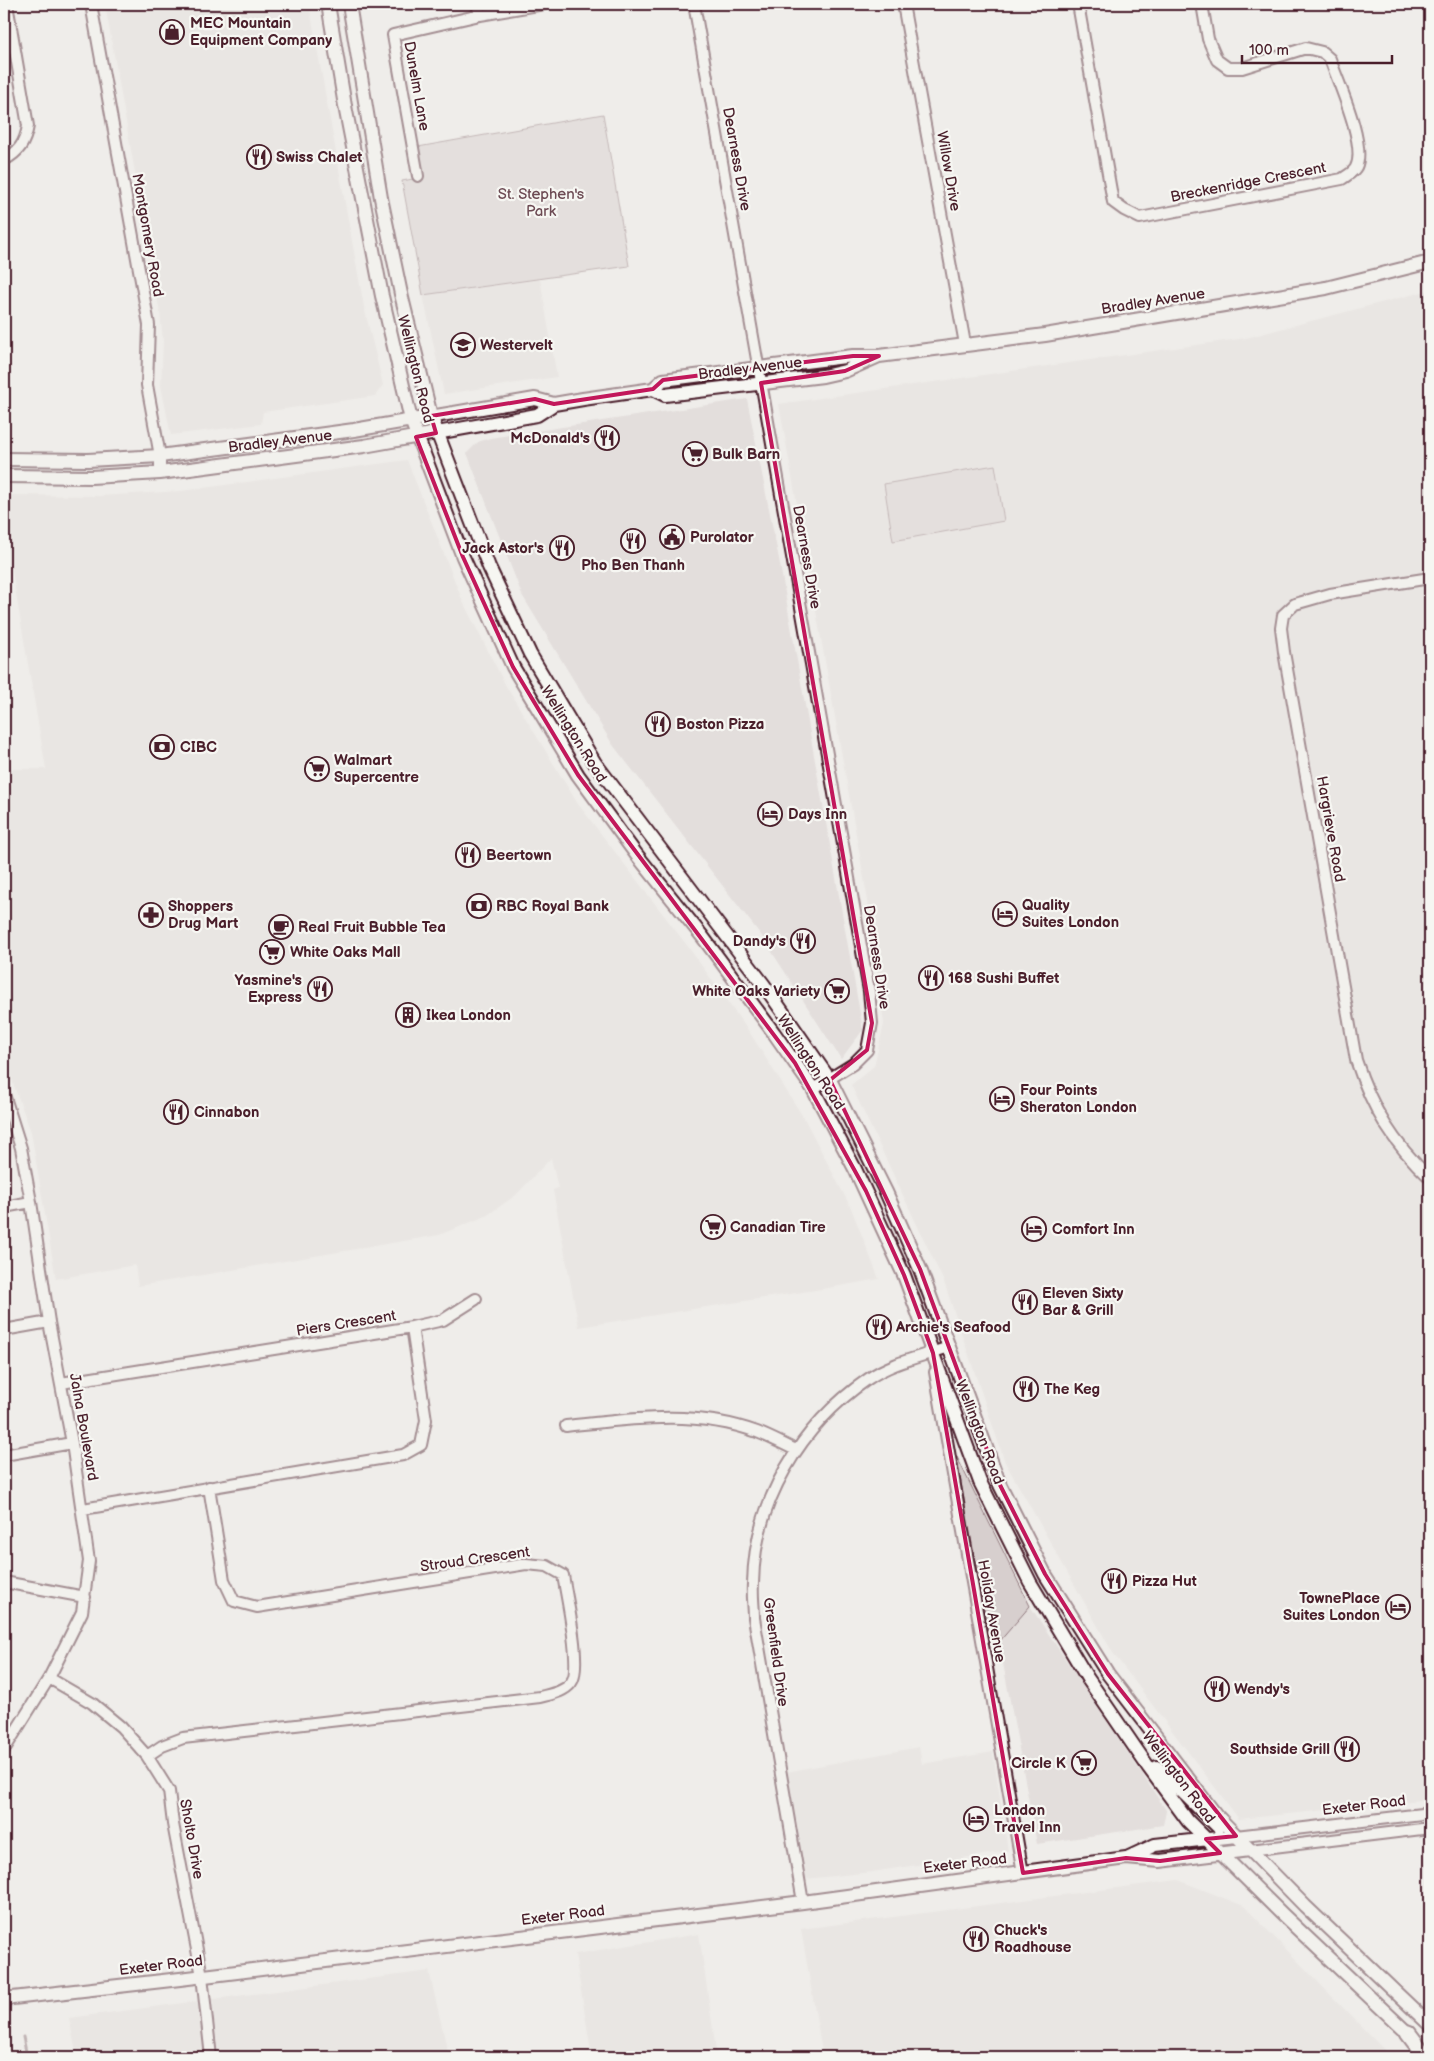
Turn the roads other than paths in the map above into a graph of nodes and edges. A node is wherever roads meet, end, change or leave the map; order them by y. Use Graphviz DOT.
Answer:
graph roads {
  1 [pos="7,4"];
  2 [pos="91,4"];
  3 [pos="328,4"];
  4 [pos="349,4"];
  5 [pos="478,4"];
  6 [pos="544,4"];
  7 [pos="694,4"];
  8 [pos="903,4"];
  9 [pos="1078,4"];
  10 [pos="1202,4"];
  11 [pos="480,15"];
  12 [pos="4,160"];
  13 [pos="418,176"];
  14 [pos="1430,262"];
  15 [pos="965,344"];
  16 [pos="879,356"];
  17 [pos="758,368"];
  18 [pos="761,384"];
  19 [pos="653,390"];
  20 [pos="554,404"];
  21 [pos="431,416"];
  22 [pos="411,420"];
  23 [pos="436,433"];
  24 [pos="416,437"];
  25 [pos="160,456"];
  26 [pos="4,459"];
  27 [pos="160,473"];
  28 [pos="4,476"];
  29 [pos="1430,578"];
  30 [pos="590,755"];
  31 [pos="574,767"];
  32 [pos="830,1080"];
  33 [pos="813,1089"];
  34 [pos="4,1094"];
  35 [pos="1430,1178"];
  36 [pos="31,1202"];
  37 [pos="4,1207"];
  38 [pos="476,1299"];
  39 [pos="49,1322"];
  40 [pos="412,1327"];
  41 [pos="4,1330"];
  42 [pos="949,1347"];
  43 [pos="933,1353"];
  44 [pos="61,1383"];
  45 [pos="566,1426"];
  46 [pos="72,1443"];
  47 [pos="796,1450"];
  48 [pos="4,1454"];
  49 [pos="209,1488"];
  50 [pos="82,1509"];
  51 [pos="4,1582"];
  52 [pos="85,1597"];
  53 [pos="49,1678"];
  54 [pos="1129,1738"];
  55 [pos="4,1748"];
  56 [pos="147,1756"];
  57 [pos="1430,1813"];
  58 [pos="1430,1828"];
  59 [pos="1233,1836"];
  60 [pos="1206,1839"];
  61 [pos="1250,1850"];
  62 [pos="1220,1853"];
  63 [pos="1126,1858"];
  64 [pos="1023,1873"];
  65 [pos="803,1902"];
  66 [pos="202,1976"];
  67 [pos="4,1999"];
  68 [pos="1430,2025"];
  69 [pos="1408,2034"];
  70 [pos="1430,2054"];
  71 [pos="211,2057"];
  72 [pos="1426,2057"];
  1 -- 12 [label="street"];
  2 -- 25 [label="street, Montgomery Road"];
  3 -- 22 [label="main road, Wellington Road"];
  4 -- 21 [label="main road, Wellington Road"];
  5 -- 11 [label="street"];
  6 -- 11 [label="street, Dunelm Lane"];
  7 -- 17 [label="street, Dearness Drive"];
  8 -- 15 [label="street, Willow Drive"];
  9 -- 10 [label="street, Breckenridge Crescent"];
  11 -- 13 [label="street, Dunelm Lane"];
  14 -- 15 [label="main road, Bradley Avenue"];
  15 -- 16 [label="main road, Bradley Avenue"];
  16 -- 17 [label="main road, Bradley Avenue"];
  16 -- 18 [label="main road, Bradley Avenue"];
  17 -- 18 [label="street, Dearness Drive"];
  17 -- 19 [label="main road, Bradley Avenue"];
  18 -- 19 [label="main road, Bradley Avenue"];
  18 -- 32 [label="street, Dearness Drive"];
  19 -- 20 [label="main road, Bradley Avenue"];
  20 -- 21 [label="main road, Bradley Avenue"];
  20 -- 23 [label="main road, Bradley Avenue"];
  21 -- 22 [label="main road, Bradley Avenue"];
  21 -- 23 [label="main road, Wellington Road"];
  22 -- 24 [label="main road, Wellington Road"];
  22 -- 25 [label="main road, Bradley Avenue"];
  23 -- 24 [label="main road, Bradley Avenue"];
  23 -- 30 [label="main road, Wellington Road"];
  24 -- 27 [label="main road, Bradley Avenue"];
  24 -- 31 [label="main road, Wellington Road"];
  25 -- 26 [label="main road, Bradley Avenue"];
  25 -- 27 [label="street, Montgomery Road"];
  27 -- 28 [label="main road, Bradley Avenue"];
  29 -- 35 [label="street, Hargrieve Road"];
  30 -- 31 [label="main road"];
  30 -- 32 [label="main road, Wellington Road"];
  31 -- 33 [label="main road, Wellington Road"];
  32 -- 33 [label="street, Dearness Drive"];
  32 -- 42 [label="main road, Wellington Road"];
  33 -- 43 [label="main road, Wellington Road"];
  34 -- 36 [label="street, Jalna Boulevard"];
  36 -- 37 [label="street"];
  36 -- 39 [label="street, Jalna Boulevard"];
  38 -- 40 [label="street"];
  39 -- 41 [label="street"];
  39 -- 44 [label="street, Jalna Boulevard"];
  40 -- 44 [label="street, Piers Crescent"];
  40 -- 49 [label="street, Piers Crescent"];
  42 -- 43 [label="street, Greenfield Drive"];
  42 -- 59 [label="main road, Wellington Road"];
  43 -- 47 [label="street, Greenfield Drive"];
  43 -- 54 [label="main road, Wellington Road"];
  43 -- 64 [label="street, Holiday Avenue"];
  44 -- 46 [label="street, Jalna Boulevard"];
  45 -- 47 [label="street"];
  46 -- 48 [label="street"];
  46 -- 50 [label="street, Jalna Boulevard"];
  47 -- 65 [label="street, Greenfield Drive"];
  49 -- 50 [label="street, Piers Crescent"];
  49 -- 56 [label="street, Stroud Crescent"];
  50 -- 52 [label="street, Jalna Boulevard"];
  51 -- 52 [label="street"];
  52 -- 53 [label="street, Jalna Boulevard"];
  53 -- 55 [label="street, Jalna Boulevard"];
  53 -- 56 [label="street, Sholto Drive"];
  54 -- 59 [label="main road"];
  54 -- 60 [label="main road, Wellington Road"];
  56 -- 66 [label="street, Sholto Drive"];
  57 -- 59 [label="street, Exeter Road"];
  58 -- 61 [label="street, Exeter Road"];
  59 -- 60 [label="main road, Exeter Road"];
  59 -- 61 [label="main road, Wellington Road"];
  60 -- 62 [label="main road, Wellington Road"];
  60 -- 63 [label="main road, Exeter Road"];
  61 -- 62 [label="main road, Exeter Road"];
  61 -- 68 [label="main road, Wellington Road"];
  62 -- 63 [label="main road, Exeter Road"];
  62 -- 69 [label="main road, Wellington Road"];
  63 -- 64 [label="main road, Exeter Road"];
  64 -- 65 [label="main road, Exeter Road"];
  65 -- 66 [label="main road, Exeter Road"];
  66 -- 67 [label="main road, Exeter Road"];
  66 -- 71 [label="street, Sholto Drive"];
  69 -- 70 [label="main road, Wellington Road"];
  69 -- 72 [label="highway"];
}
